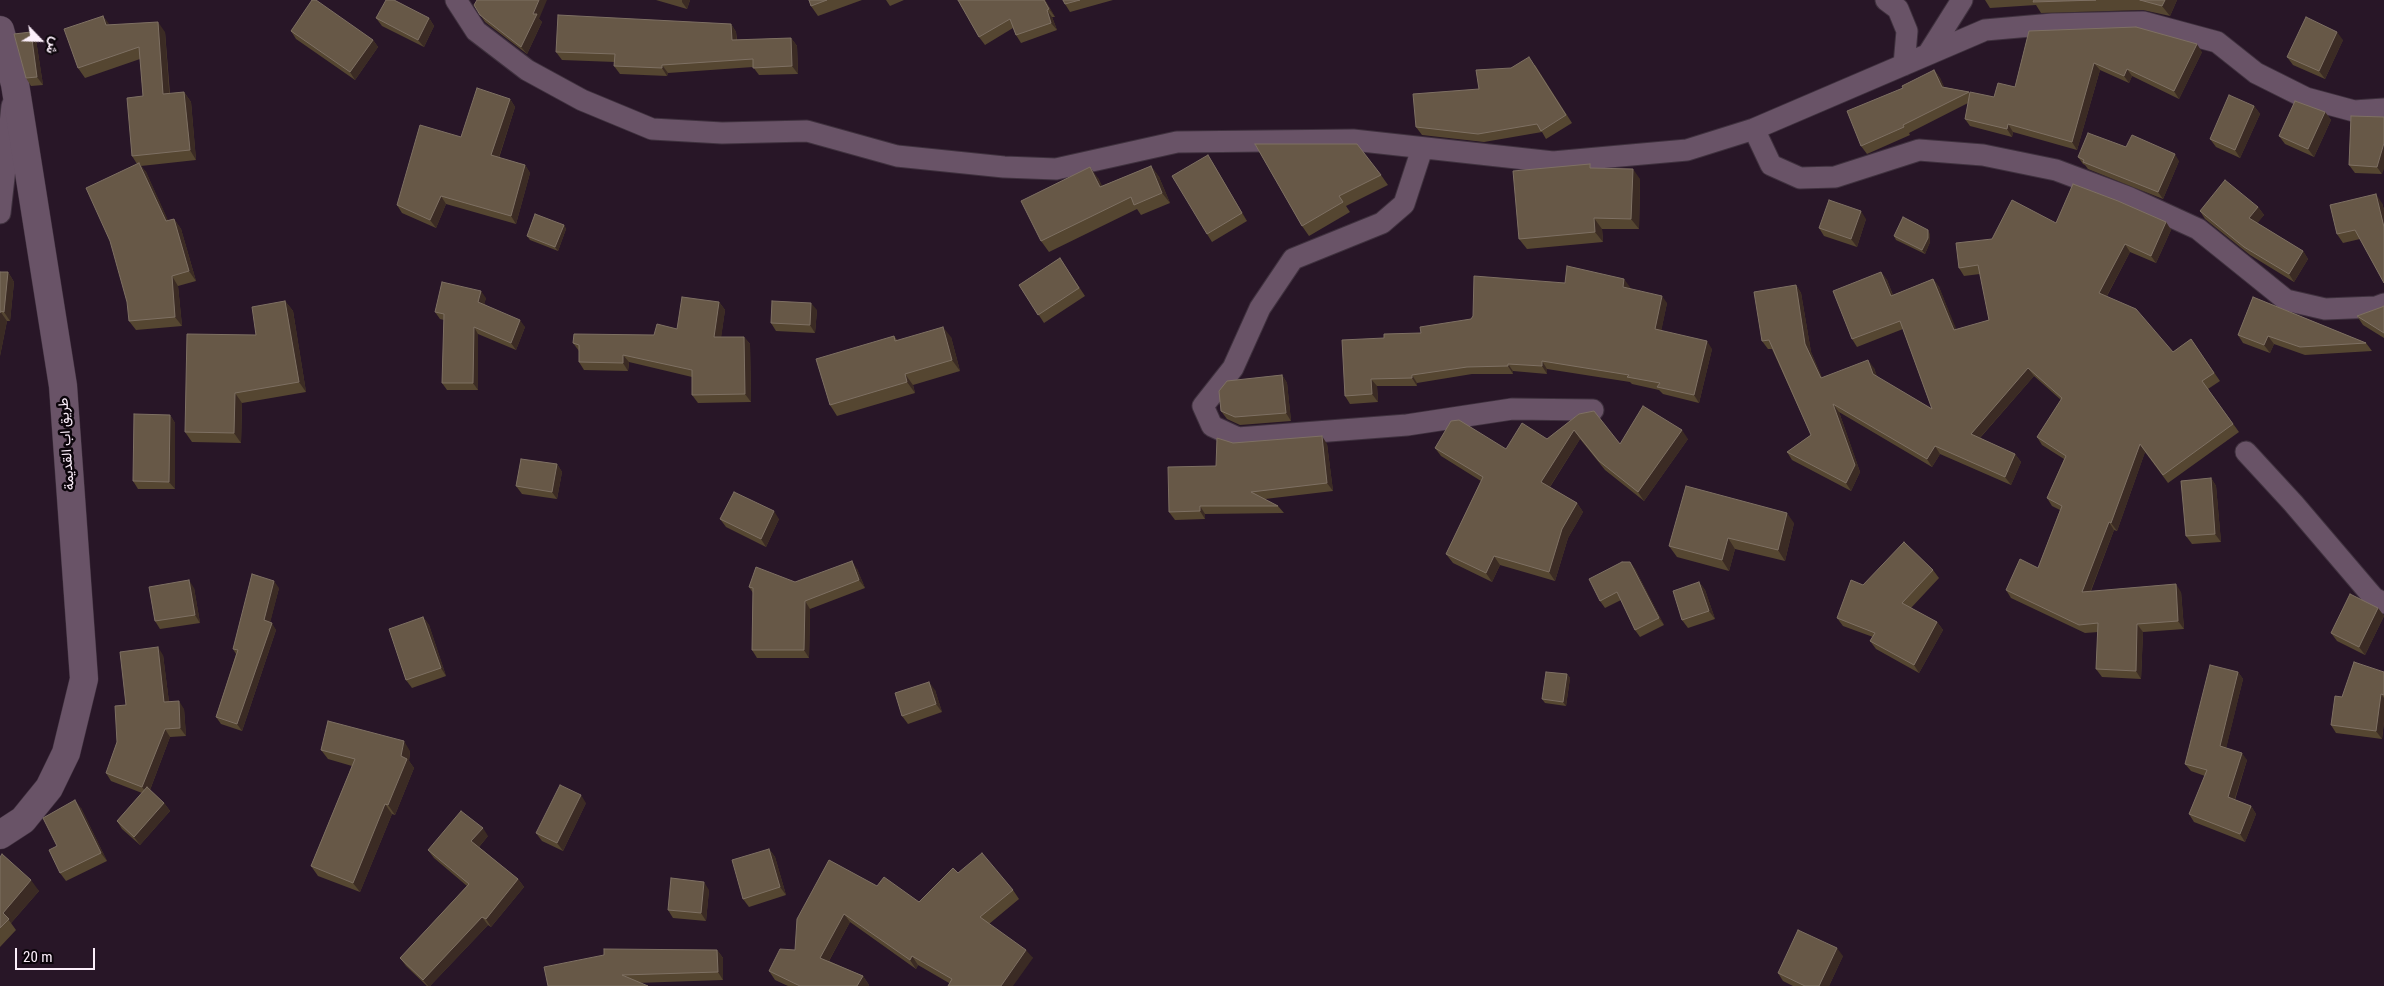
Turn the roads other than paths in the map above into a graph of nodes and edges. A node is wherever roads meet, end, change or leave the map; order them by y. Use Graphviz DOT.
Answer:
graph roads {
  1 [pos="456,0"];
  2 [pos="1886,0"];
  3 [pos="1962,0"];
  4 [pos="0,30"];
  5 [pos="1928,54"];
  6 [pos="1904,64"];
  7 [pos="15,84"];
  8 [pos="2384,109"];
  9 [pos="1754,128"];
  10 [pos="1422,149"];
  11 [pos="0,213"];
  12 [pos="2384,304"];
  13 [pos="1593,410"];
  14 [pos="2246,452"];
  15 [pos="2384,603"];
  16 [pos="0,835"];
  1 -- 10 [label="street"];
  2 -- 6 [label="street"];
  3 -- 5 [label="street"];
  4 -- 7 [label="street, طريق اب القديمة"];
  5 -- 6 [label="street"];
  5 -- 8 [label="street"];
  6 -- 9 [label="street"];
  7 -- 11 [label="street"];
  7 -- 16 [label="street, طريق اب القديمة"];
  9 -- 10 [label="street"];
  9 -- 12 [label="street"];
  10 -- 13 [label="street"];
  14 -- 15 [label="street"];
}
